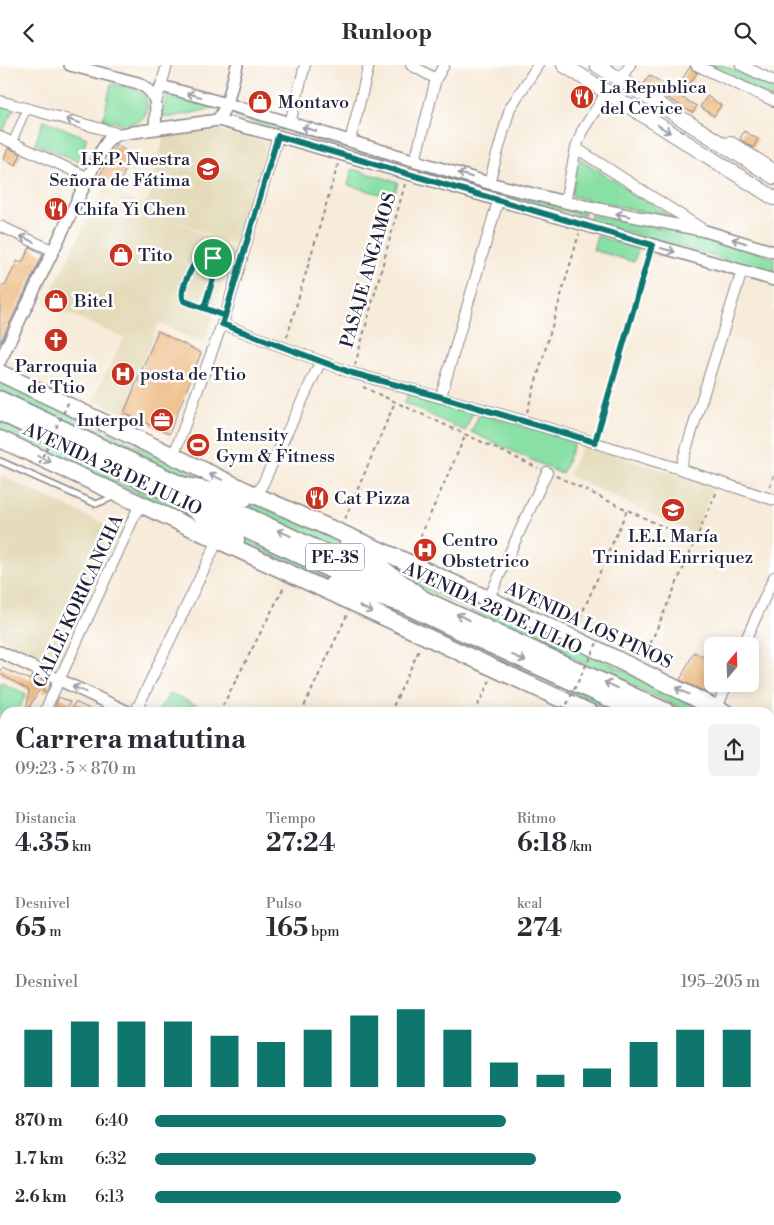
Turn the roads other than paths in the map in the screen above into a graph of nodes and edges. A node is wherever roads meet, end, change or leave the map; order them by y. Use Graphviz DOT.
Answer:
graph roads {
  1 [pos="70,65"];
  2 [pos="167,65"];
  3 [pos="238,65"];
  4 [pos="305,65"];
  5 [pos="369,65"];
  6 [pos="411,65"];
  7 [pos="444,65"];
  8 [pos="538,65"];
  9 [pos="564,65"];
  10 [pos="598,65"];
  11 [pos="608,65"];
  12 [pos="630,65"];
  13 [pos="696,65"];
  14 [pos="741,65"];
  15 [pos="624,74"];
  16 [pos="436,79"];
  17 [pos="774,81"];
  18 [pos="161,86"];
  19 [pos="607,93"];
  20 [pos="0,101"];
  21 [pos="774,101"];
  22 [pos="156,103"];
  23 [pos="228,104"];
  24 [pos="27,108"];
  25 [pos="218,120"];
  26 [pos="290,123"];
  27 [pos="155,128"];
  28 [pos="120,134"];
  29 [pos="278,136"];
  30 [pos="0,137"];
  31 [pos="350,141"];
  32 [pos="12,143"];
  33 [pos="576,148"];
  34 [pos="416,161"];
  35 [pos="774,169"];
  36 [pos="774,177"];
  37 [pos="89,178"];
  38 [pos="489,183"];
  39 [pos="774,198"];
  40 [pos="498,201"];
  41 [pos="565,202"];
  42 [pos="0,226"];
  43 [pos="705,231"];
  44 [pos="54,251"];
  45 [pos="774,252"];
  46 [pos="742,271"];
  47 [pos="774,280"];
  48 [pos="204,308"];
  49 [pos="224,320"];
  50 [pos="0,361"];
  51 [pos="318,367"];
  52 [pos="0,373"];
  53 [pos="441,397"];
  54 [pos="0,399"];
  55 [pos="0,413"];
  56 [pos="0,439"];
  57 [pos="172,457"];
  58 [pos="0,461"];
  59 [pos="680,469"];
  60 [pos="548,472"];
  61 [pos="179,491"];
  62 [pos="121,495"];
  63 [pos="257,496"];
  64 [pos="771,499"];
  65 [pos="140,504"];
  66 [pos="300,515"];
  67 [pos="324,526"];
  68 [pos="218,540"];
  69 [pos="267,563"];
  70 [pos="295,576"];
  71 [pos="774,577"];
  72 [pos="422,598"];
  73 [pos="488,599"];
  74 [pos="401,603"];
  75 [pos="747,637"];
  76 [pos="0,652"];
  77 [pos="60,680"];
  78 [pos="725,693"];
  79 [pos="47,707"];
  80 [pos="117,707"];
  81 [pos="138,707"];
  82 [pos="578,707"];
  83 [pos="627,707"];
  84 [pos="658,707"];
  85 [pos="715,707"];
  86 [pos="722,707"];
  1 -- 22 [label="street"];
  2 -- 18 [label="street"];
  3 -- 23 [label="street"];
  4 -- 26 [label="street"];
  5 -- 31 [label="street"];
  6 -- 16 [label="street"];
  7 -- 16 [label="street"];
  8 -- 38 [label="street"];
  9 -- 19 [label="main road"];
  10 -- 36 [label="main road"];
  11 -- 15 [label="street"];
  12 -- 15 [label="street"];
  13 -- 21 [label="street"];
  14 -- 17 [label="street"];
  15 -- 35 [label="street"];
  16 -- 34 [label="street"];
  18 -- 22 [label="street"];
  23 -- 18 [label="street, one-way"];
  19 -- 33 [label="street"];
  19 -- 39 [label="main road, one-way"];
  20 -- 24 [label="street"];
  22 -- 27 [label="street"];
  23 -- 25 [label="street"];
  23 -- 26 [label="street"];
  28 -- 24 [label="street, one-way"];
  24 -- 32 [label="street"];
  25 -- 27 [label="street"];
  25 -- 29 [label="street"];
  31 -- 26 [label="street, one-way"];
  27 -- 28 [label="street"];
  28 -- 37 [label="street"];
  29 -- 40 [label="street"];
  29 -- 49 [label="street"];
  30 -- 32 [label="street"];
  31 -- 34 [label="street"];
  32 -- 37 [label="street"];
  33 -- 41 [label="street"];
  33 -- 43 [label="street"];
  38 -- 34 [label="street, one-way"];
  37 -- 44 [label="street"];
  38 -- 41 [label="street"];
  40 -- 46 [label="street, one-way"];
  40 -- 53 [label="street"];
  43 -- 41 [label="street, one-way"];
  44 -- 42 [label="street, one-way"];
  45 -- 43 [label="street, one-way"];
  44 -- 50 [label="street"];
  46 -- 47 [label="street"];
  46 -- 59 [label="street"];
  48 -- 48 [label="lane"];
  48 -- 49 [label="lane"];
  49 -- 53 [label="street"];
  49 -- 57 [label="street"];
  51 -- 63 [label="street"];
  52 -- 57 [label="highway, AVENIDA LOS PINOS"];
  53 -- 59 [label="street"];
  54 -- 61 [label="main road, AVENIDA 28 DE JULIO / PE-3S"];
  55 -- 61 [label="main road, AVENIDA 28 DE JULIO / PE-3S"];
  56 -- 62 [label="highway, AVENIDA 28 DE JULIO, one-way"];
  63 -- 57 [label="highway, AVENIDA LOS PINOS, one-way"];
  58 -- 62 [label="lane"];
  59 -- 64 [label="street"];
  60 -- 73 [label="street"];
  61 -- 66 [label="highway"];
  61 -- 69 [label="highway"];
  72 -- 61 [label="main road, AVENIDA 28 DE JULIO / PE-3S, one-way"];
  61 -- 74 [label="main road, AVENIDA 28 DE JULIO / PE-3S"];
  62 -- 65 [label="highway, AVENIDA 28 DE JULIO"];
  63 -- 66 [label="highway, AVENIDA LOS PINOS"];
  65 -- 68 [label="highway, AVENIDA 28 DE JULIO"];
  65 -- 77 [label="street, CALLE KORICANCHA"];
  66 -- 67 [label="highway, AVENIDA LOS PINOS"];
  67 -- 72 [label="highway"];
  67 -- 73 [label="highway, AVENIDA LOS PINOS"];
  68 -- 69 [label="highway, AVENIDA 28 DE JULIO"];
  68 -- 81 [label="street"];
  69 -- 70 [label="highway, AVENIDA 28 DE JULIO"];
  70 -- 74 [label="highway"];
  70 -- 82 [label="highway, AVENIDA 28 DE JULIO, one-way"];
  71 -- 75 [label="street"];
  84 -- 72 [label="main road, AVENIDA 28 DE JULIO / PE-3S, one-way"];
  85 -- 73 [label="highway, AVENIDA LOS PINOS, one-way"];
  74 -- 83 [label="main road, AVENIDA 28 DE JULIO / PE-3S, one-way"];
  76 -- 77 [label="street"];
  77 -- 79 [label="street, CALLE KORICANCHA"];
  80 -- 77 [label="street, one-way"];
  78 -- 86 [label="street"];
}
